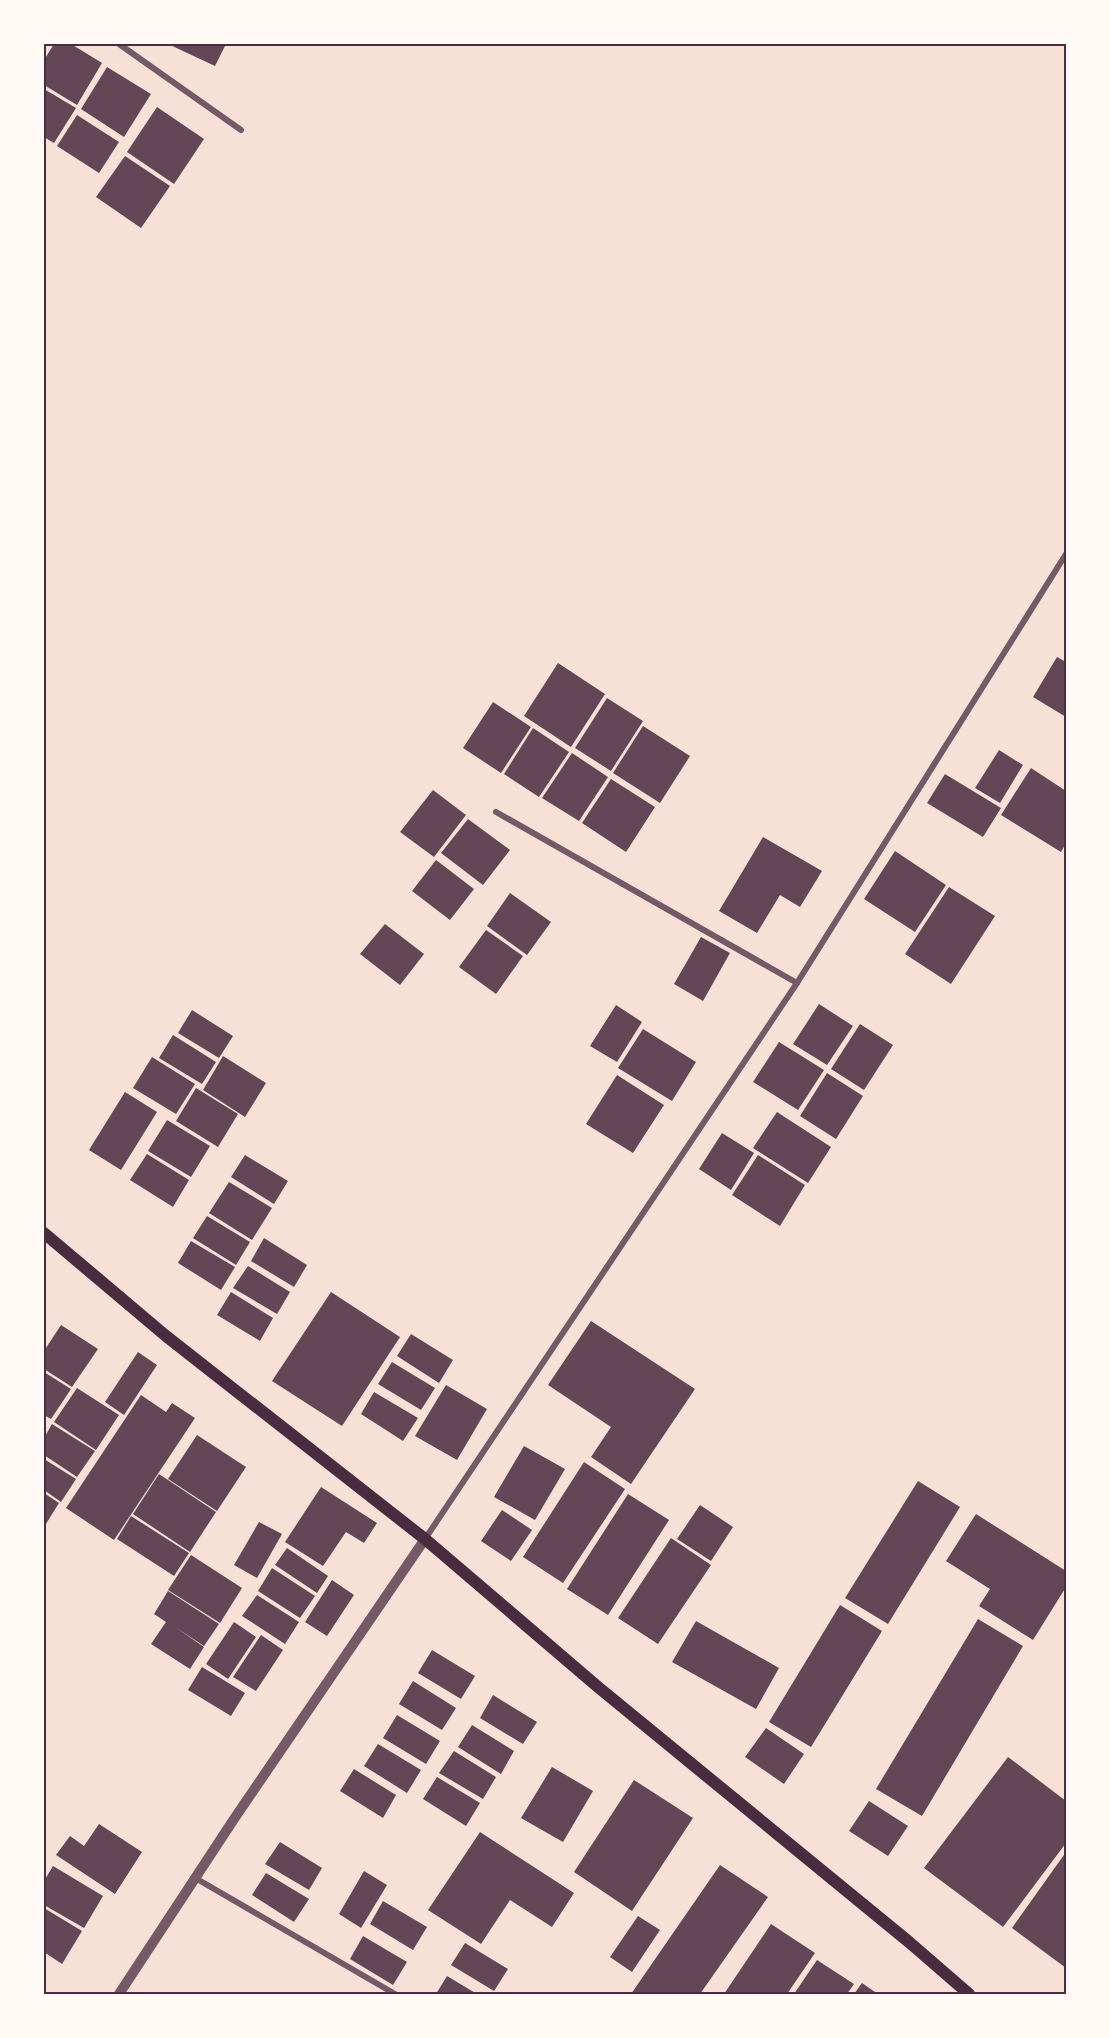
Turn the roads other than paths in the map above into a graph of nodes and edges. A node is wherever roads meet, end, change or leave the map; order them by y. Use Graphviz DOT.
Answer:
graph roads {
  1 [pos="119,44"];
  2 [pos="241,130"];
  3 [pos="1066,554"];
  4 [pos="496,812"];
  5 [pos="797,983"];
  6 [pos="44,1233"];
  7 [pos="425,1539"];
  8 [pos="197,1879"];
  9 [pos="119,1995"];
  10 [pos="395,1995"];
  11 [pos="969,1995"];
  1 -- 2 [label="street"];
  3 -- 5 [label="street"];
  4 -- 5 [label="street"];
  5 -- 7 [label="street"];
  6 -- 7 [label="main road"];
  7 -- 8 [label="street"];
  7 -- 11 [label="main road"];
  8 -- 9 [label="street"];
  8 -- 10 [label="street"];
}
